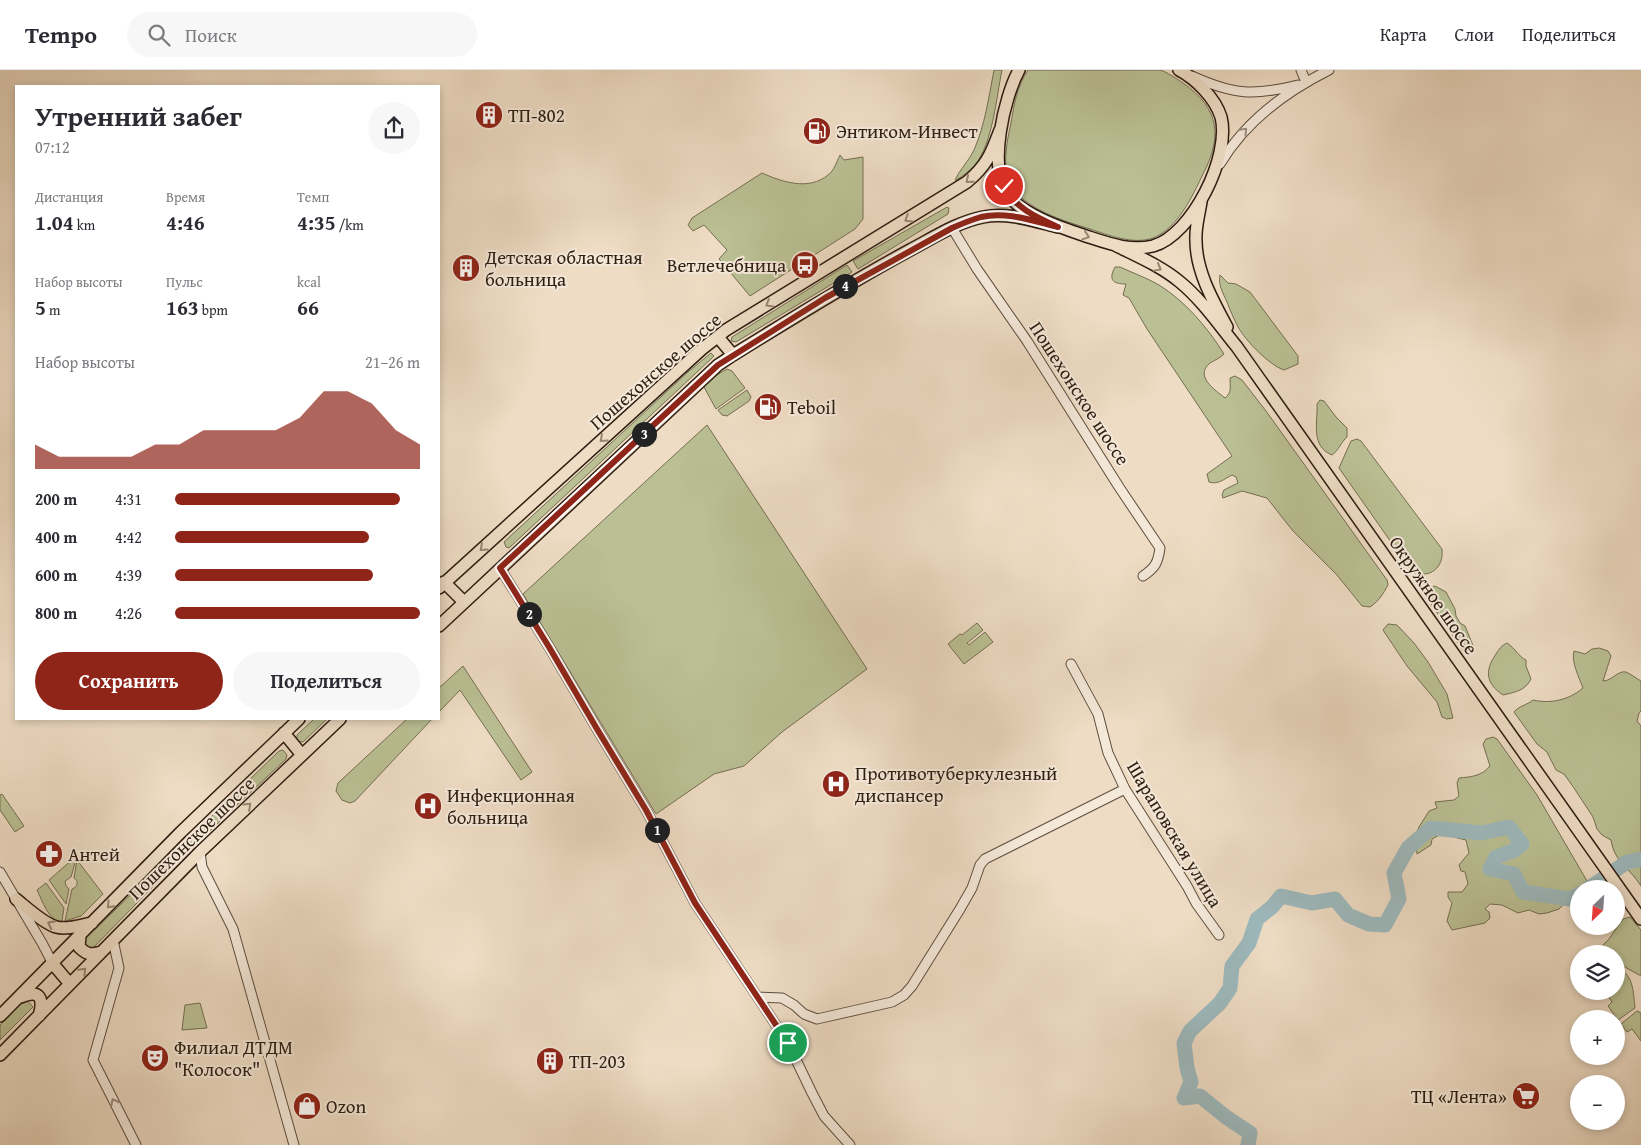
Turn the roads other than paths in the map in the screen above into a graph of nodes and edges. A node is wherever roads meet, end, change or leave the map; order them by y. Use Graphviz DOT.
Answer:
graph roads {
  1 [pos="1010,70"];
  2 [pos="1019,70"];
  3 [pos="1301,70"];
  4 [pos="1328,70"];
  5 [pos="1182,71"];
  6 [pos="1304,83"];
  7 [pos="1007,99"];
  8 [pos="1000,130"];
  9 [pos="1216,170"];
  10 [pos="1202,198"];
  11 [pos="1058,227"];
  12 [pos="952,228"];
  13 [pos="1115,245"];
  14 [pos="718,337"];
  15 [pos="1237,347"];
  16 [pos="733,355"];
  17 [pos="500,568"];
  18 [pos="1143,576"];
  19 [pos="442,585"];
  20 [pos="464,602"];
  21 [pos="440,625"];
  22 [pos="1072,664"];
  23 [pos="298,720"];
  24 [pos="339,720"];
  25 [pos="284,733"];
  26 [pos="302,755"];
  27 [pos="1125,789"];
  28 [pos="200,852"];
  29 [pos="0,872"];
  30 [pos="16,899"];
  31 [pos="1641,919"];
  32 [pos="92,923"];
  33 [pos="1219,935"];
  34 [pos="80,936"];
  35 [pos="113,940"];
  36 [pos="101,952"];
  37 [pos="53,964"];
  38 [pos="70,984"];
  39 [pos="758,997"];
  40 [pos="18,998"];
  41 [pos="0,1016"];
  42 [pos="39,1016"];
  43 [pos="0,1055"];
  44 [pos="136,1145"];
  45 [pos="294,1145"];
  46 [pos="850,1145"];
  1 -- 7 [label="main road, Окружное шоссе"];
  2 -- 7 [label="main road, Окружное шоссе"];
  3 -- 6 [label="street"];
  4 -- 6 [label="street"];
  5 -- 6 [label="street"];
  5 -- 9 [label="main road, Окружное шоссе"];
  9 -- 6 [label="street, one-way"];
  7 -- 8 [label="main road, Окружное шоссе"];
  8 -- 11 [label="main road, Окружное шоссе"];
  8 -- 14 [label="main road, Пошехонское шоссе, one-way"];
  9 -- 10 [label="main road, Окружное шоссе"];
  10 -- 13 [label="main road, Окружное шоссе"];
  10 -- 15 [label="main road, Окружное шоссе"];
  11 -- 12 [label="main road, Пошехонское шоссе"];
  11 -- 13 [label="main road, Окружное шоссе, one-way"];
  12 -- 16 [label="main road, Пошехонское шоссе"];
  12 -- 18 [label="street, Пошехонское шоссе"];
  13 -- 15 [label="main road, Окружное шоссе, one-way"];
  14 -- 16 [label="main road"];
  14 -- 19 [label="main road, Пошехонское шоссе, one-way"];
  15 -- 31 [label="main road, Окружное шоссе"];
  16 -- 17 [label="main road, Пошехонское шоссе"];
  17 -- 20 [label="main road, Пошехонское шоссе"];
  17 -- 39 [label="street"];
  19 -- 20 [label="main road"];
  20 -- 21 [label="main road, Пошехонское шоссе"];
  22 -- 27 [label="street, Шараповская улица"];
  23 -- 25 [label="main road, Пошехонское шоссе"];
  24 -- 26 [label="main road, Пошехонское шоссе"];
  25 -- 26 [label="main road"];
  25 -- 32 [label="main road, Пошехонское шоссе, one-way"];
  28 -- 26 [label="main road, Пошехонское шоссе, one-way"];
  27 -- 33 [label="street, Шараповская улица"];
  27 -- 39 [label="street"];
  28 -- 35 [label="main road, Пошехонское шоссе"];
  28 -- 45 [label="street"];
  29 -- 30 [label="street"];
  32 -- 30 [label="main road, one-way"];
  30 -- 37 [label="street"];
  32 -- 34 [label="main road, Пошехонское шоссе"];
  34 -- 36 [label="main road"];
  34 -- 37 [label="main road, Пошехонское шоссе"];
  35 -- 36 [label="main road, Пошехонское шоссе"];
  44 -- 35 [label="street, one-way"];
  38 -- 36 [label="main road, Пошехонское шоссе, one-way"];
  37 -- 38 [label="main road"];
  37 -- 40 [label="main road, Пошехонское шоссе"];
  38 -- 42 [label="main road, Пошехонское шоссе"];
  39 -- 46 [label="street"];
  40 -- 41 [label="main road, Пошехонское шоссе"];
  40 -- 42 [label="main road"];
  42 -- 43 [label="main road, Пошехонское шоссе"];
}
